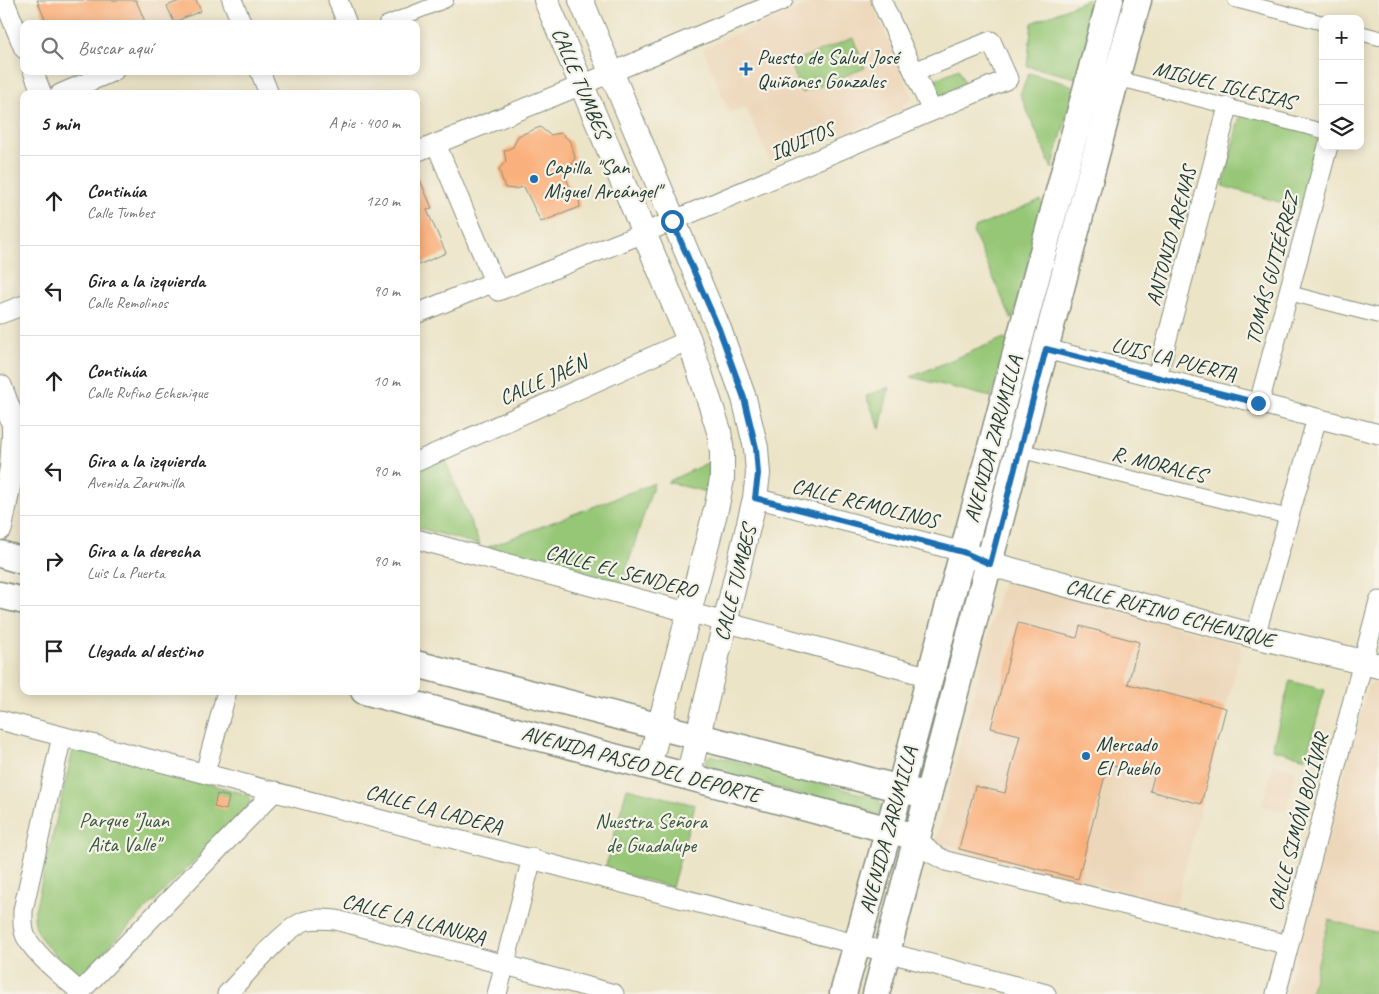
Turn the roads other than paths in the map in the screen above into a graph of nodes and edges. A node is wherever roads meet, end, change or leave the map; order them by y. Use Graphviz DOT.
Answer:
graph roads {
  1 [pos="4,0"];
  2 [pos="232,0"];
  3 [pos="338,0"];
  4 [pos="446,0"];
  5 [pos="546,0"];
  6 [pos="580,0"];
  7 [pos="783,0"];
  8 [pos="881,0"];
  9 [pos="1110,0"];
  10 [pos="1138,0"];
  11 [pos="1235,0"];
  12 [pos="237,20"];
  13 [pos="346,20"];
  14 [pos="396,20"];
  15 [pos="1319,22"];
  16 [pos="1364,34"];
  17 [pos="20,38"];
  18 [pos="1379,38"];
  19 [pos="914,72"];
  20 [pos="611,73"];
  21 [pos="35,75"];
  22 [pos="105,75"];
  23 [pos="263,75"];
  24 [pos="1116,78"];
  25 [pos="582,85"];
  26 [pos="40,90"];
  27 [pos="69,90"];
  28 [pos="268,90"];
  29 [pos="1228,107"];
  30 [pos="932,111"];
  31 [pos="1319,130"];
  32 [pos="436,144"];
  33 [pos="420,150"];
  34 [pos="1327,150"];
  35 [pos="672,221"];
  36 [pos="644,232"];
  37 [pos="496,287"];
  38 [pos="1289,293"];
  39 [pos="20,306"];
  40 [pos="420,313"];
  41 [pos="0,314"];
  42 [pos="1379,316"];
  43 [pos="689,340"];
  44 [pos="1046,349"];
  45 [pos="1157,377"];
  46 [pos="0,386"];
  47 [pos="1258,403"];
  48 [pos="1317,418"];
  49 [pos="1379,434"];
  50 [pos="13,436"];
  51 [pos="1018,450"];
  52 [pos="420,460"];
  53 [pos="755,498"];
  54 [pos="1289,517"];
  55 [pos="0,528"];
  56 [pos="420,540"];
  57 [pos="963,552"];
  58 [pos="0,554"];
  59 [pos="20,560"];
  60 [pos="990,564"];
  61 [pos="0,595"];
  62 [pos="20,600"];
  63 [pos="1379,601"];
  64 [pos="689,612"];
  65 [pos="725,622"];
  66 [pos="1255,636"];
  67 [pos="1371,664"];
  68 [pos="420,665"];
  69 [pos="930,677"];
  70 [pos="226,695"];
  71 [pos="379,695"];
  72 [pos="0,720"];
  73 [pos="659,728"];
  74 [pos="62,736"];
  75 [pos="697,737"];
  76 [pos="649,766"];
  77 [pos="205,773"];
  78 [pos="688,777"];
  79 [pos="900,789"];
  80 [pos="275,791"];
  81 [pos="927,796"];
  82 [pos="889,830"];
  83 [pos="917,837"];
  84 [pos="532,858"];
  85 [pos="857,944"];
  86 [pos="1289,945"];
  87 [pos="888,952"];
  88 [pos="505,966"];
  89 [pos="998,988"];
  90 [pos="81,993"];
  91 [pos="228,994"];
  92 [pos="497,994"];
  93 [pos="614,994"];
  94 [pos="843,994"];
  95 [pos="876,994"];
  96 [pos="1046,994"];
  97 [pos="1276,994"];
  1 -- 17 [label="street"];
  2 -- 12 [label="street"];
  3 -- 13 [label="street"];
  4 -- 14 [label="street"];
  5 -- 25 [label="street, CALLE TUMBES"];
  6 -- 20 [label="street, CALLE TUMBES"];
  7 -- 20 [label="street"];
  8 -- 19 [label="street"];
  9 -- 57 [label="main road, AVENIDA ZARUMILLA"];
  10 -- 24 [label="main road, AVENIDA ZARUMILLA"];
  11 -- 15 [label="street"];
  16 -- 18 [label="street"];
  19 -- 30 [label="street"];
  19 -- 30 [label="street, IQUITOS"];
  20 -- 25 [label="street"];
  20 -- 35 [label="street, CALLE TUMBES"];
  21 -- 26 [label="street"];
  22 -- 27 [label="street"];
  23 -- 28 [label="street"];
  24 -- 29 [label="street, MIGUEL IGLESIAS"];
  24 -- 44 [label="main road, AVENIDA ZARUMILLA"];
  25 -- 32 [label="street"];
  25 -- 36 [label="street, CALLE TUMBES"];
  29 -- 31 [label="street, MIGUEL IGLESIAS"];
  29 -- 45 [label="street, ANTONIO ARENAS"];
  30 -- 35 [label="street, IQUITOS"];
  32 -- 33 [label="street"];
  32 -- 37 [label="street"];
  34 -- 38 [label="street, TOMÁS GUTIÉRREZ"];
  35 -- 36 [label="street, IQUITOS"];
  35 -- 53 [label="street, CALLE TUMBES"];
  36 -- 37 [label="street, IQUITOS"];
  36 -- 43 [label="street, CALLE TUMBES"];
  37 -- 40 [label="street, IQUITOS"];
  38 -- 42 [label="street"];
  38 -- 47 [label="street, TOMÁS GUTIÉRREZ"];
  39 -- 41 [label="street"];
  43 -- 52 [label="street, CALLE JAÉN"];
  43 -- 64 [label="street, CALLE TUMBES"];
  44 -- 45 [label="street, LUIS LA PUERTA"];
  44 -- 51 [label="main road, AVENIDA ZARUMILLA"];
  45 -- 47 [label="street, LUIS LA PUERTA"];
  46 -- 50 [label="street"];
  47 -- 48 [label="street, LUIS LA PUERTA"];
  48 -- 49 [label="street, LUIS LA PUERTA"];
  48 -- 54 [label="street"];
  50 -- 55 [label="street"];
  51 -- 54 [label="street, R. MORALES"];
  51 -- 60 [label="main road, AVENIDA ZARUMILLA"];
  53 -- 57 [label="street, CALLE REMOLINOS"];
  53 -- 65 [label="street, CALLE TUMBES"];
  54 -- 66 [label="street"];
  56 -- 64 [label="street, CALLE EL SENDERO"];
  57 -- 60 [label="street, CALLE RUFINO ECHENIQUE"];
  57 -- 69 [label="main road, AVENIDA ZARUMILLA"];
  58 -- 59 [label="main road"];
  60 -- 66 [label="street, CALLE RUFINO ECHENIQUE"];
  60 -- 81 [label="main road, AVENIDA ZARUMILLA"];
  61 -- 62 [label="main road"];
  63 -- 67 [label="street, CALLE SIMÓN BOLÍVAR"];
  64 -- 65 [label="street, CALLE EL SENDERO"];
  64 -- 73 [label="street, CALLE TUMBES"];
  65 -- 69 [label="street, CALLE EL SENDERO"];
  65 -- 75 [label="street, CALLE TUMBES"];
  66 -- 67 [label="street, CALLE RUFINO ECHENIQUE"];
  67 -- 86 [label="street, CALLE SIMÓN BOLÍVAR"];
  68 -- 73 [label="main road, AVENIDA PASEO DEL DEPORTE"];
  69 -- 79 [label="main road, AVENIDA ZARUMILLA"];
  70 -- 77 [label="street"];
  71 -- 76 [label="main road, AVENIDA PASEO DEL DEPORTE"];
  72 -- 74 [label="street, CALLE LA LADERA"];
  73 -- 75 [label="main road, AVENIDA PASEO DEL DEPORTE"];
  73 -- 76 [label="street, CALLE TUMBES"];
  74 -- 77 [label="street, CALLE LA LADERA"];
  74 -- 90 [label="street"];
  75 -- 78 [label="street, CALLE TUMBES"];
  75 -- 79 [label="main road, AVENIDA PASEO DEL DEPORTE"];
  76 -- 78 [label="main road, AVENIDA PASEO DEL DEPORTE"];
  77 -- 80 [label="street, CALLE LA LADERA"];
  78 -- 82 [label="main road, AVENIDA PASEO DEL DEPORTE"];
  79 -- 81 [label="main road, AVENIDA PASEO DEL DEPORTE"];
  79 -- 82 [label="main road, AVENIDA ZARUMILLA"];
  80 -- 84 [label="street, CALLE LA LADERA"];
  80 -- 90 [label="street"];
  81 -- 83 [label="main road, AVENIDA ZARUMILLA"];
  82 -- 83 [label="main road, AVENIDA PASEO DEL DEPORTE"];
  82 -- 85 [label="main road, AVENIDA ZARUMILLA"];
  83 -- 86 [label="street"];
  83 -- 87 [label="main road, AVENIDA ZARUMILLA"];
  84 -- 85 [label="street, CALLE LA LADERA"];
  84 -- 88 [label="street"];
  85 -- 87 [label="street, CALLE LA LADERA"];
  85 -- 94 [label="main road, AVENIDA ZARUMILLA"];
  86 -- 97 [label="street, CALLE SIMÓN BOLÍVAR"];
  87 -- 89 [label="street, CALLE LA LADERA"];
  87 -- 95 [label="main road, AVENIDA ZARUMILLA"];
  88 -- 91 [label="street, CALLE LA LLANURA"];
  88 -- 92 [label="street"];
  88 -- 93 [label="street, CALLE LA LLANURA"];
  89 -- 96 [label="street, CALLE LA LADERA"];
}
